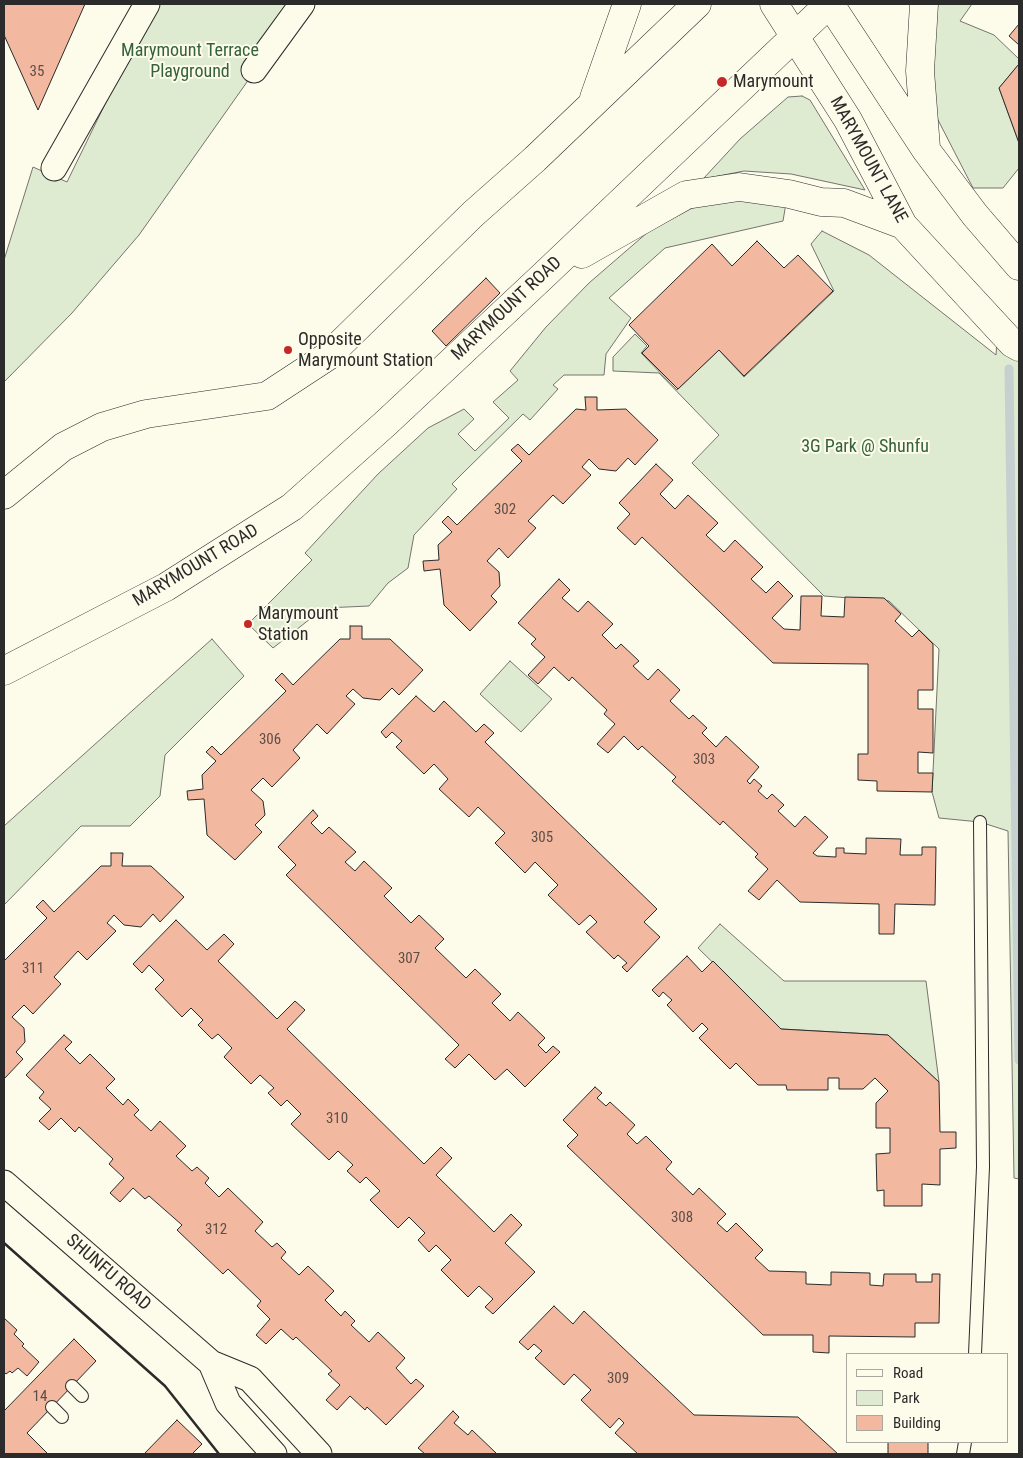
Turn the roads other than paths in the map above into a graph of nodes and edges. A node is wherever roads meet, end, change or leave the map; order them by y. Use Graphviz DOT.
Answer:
graph roads {
  1 [pos="147,4"];
  2 [pos="302,4"];
  3 [pos="627,4"];
  4 [pos="696,4"];
  5 [pos="774,4"];
  6 [pos="830,4"];
  7 [pos="924,4"];
  8 [pos="795,37"];
  9 [pos="254,70"];
  10 [pos="590,106"];
  11 [pos="926,150"];
  12 [pos="54,168"];
  13 [pos="903,225"];
  14 [pos="1019,266"];
  15 [pos="543,276"];
  16 [pos="1019,348"];
  17 [pos="4,495"];
  18 [pos="4,671"];
  19 [pos="980,822"];
  20 [pos="4,1183"];
  21 [pos="975,1353"];
  22 [pos="211,1363"];
  23 [pos="72,1386"];
  24 [pos="82,1396"];
  25 [pos="52,1407"];
  26 [pos="62,1417"];
  27 [pos="274,1454"];
  28 [pos="319,1454"];
  1 -- 12 [label="street"];
  2 -- 9 [label="street"];
  3 -- 10 [label="main road"];
  4 -- 10 [label="main road"];
  5 -- 8 [label="main road, MARYMOUNT LANE"];
  6 -- 8 [label="main road, MARYMOUNT ROAD"];
  6 -- 11 [label="main road"];
  7 -- 11 [label="main road"];
  8 -- 13 [label="main road, MARYMOUNT LANE"];
  8 -- 15 [label="main road, MARYMOUNT ROAD"];
  10 -- 17 [label="main road"];
  11 -- 14 [label="main road"];
  13 -- 15 [label="main road"];
  13 -- 16 [label="main road, MARYMOUNT LANE"];
  15 -- 18 [label="main road, MARYMOUNT ROAD"];
  19 -- 21 [label="lane"];
  20 -- 22 [label="street, SHUNFU ROAD"];
  22 -- 27 [label="street, SHUNFU ROAD"];
  22 -- 28 [label="street, SHUNFU ROAD"];
  23 -- 24 [label="lane"];
  25 -- 26 [label="lane"];
}
